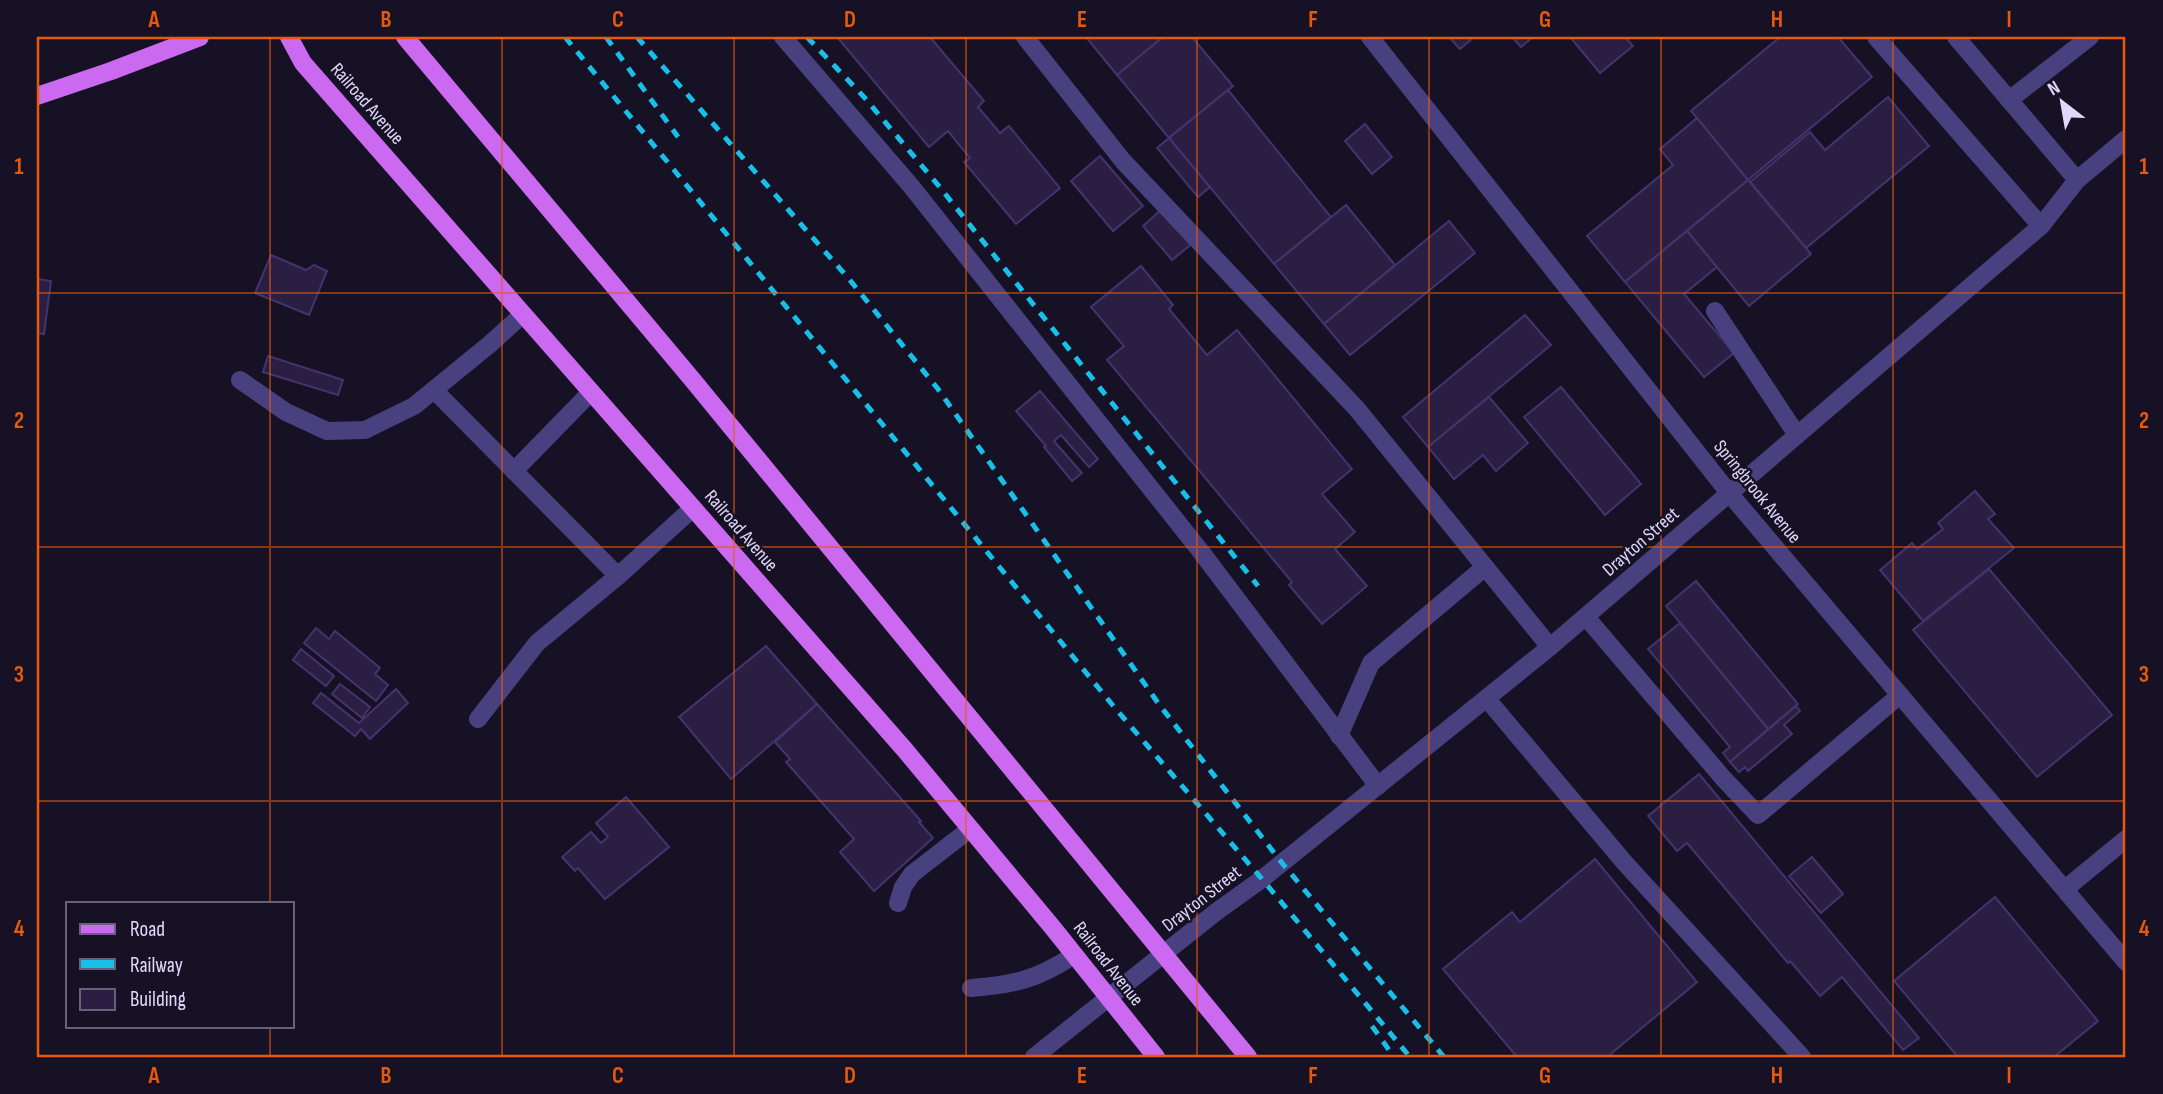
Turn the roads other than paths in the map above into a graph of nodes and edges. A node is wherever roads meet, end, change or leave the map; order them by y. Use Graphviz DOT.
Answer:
graph roads {
  1 [pos="200,37"];
  2 [pos="289,37"];
  3 [pos="405,37"];
  4 [pos="783,37"];
  5 [pos="1025,37"];
  6 [pos="1876,37"];
  7 [pos="1956,37"];
  8 [pos="2090,37"];
  9 [pos="1377,39"];
  10 [pos="37,96"];
  11 [pos="2009,100"];
  12 [pos="2126,139"];
  13 [pos="2077,180"];
  14 [pos="2041,226"];
  15 [pos="1716,311"];
  16 [pos="523,314"];
  17 [pos="240,380"];
  18 [pos="434,390"];
  19 [pos="592,392"];
  20 [pos="1797,435"];
  21 [pos="514,471"];
  22 [pos="1729,493"];
  23 [pos="693,508"];
  24 [pos="1485,567"];
  25 [pos="618,576"];
  26 [pos="1586,617"];
  27 [pos="1550,647"];
  28 [pos="1900,695"];
  29 [pos="1487,699"];
  30 [pos="478,719"];
  31 [pos="1339,736"];
  32 [pos="1378,786"];
  33 [pos="971,829"];
  34 [pos="2126,839"];
  35 [pos="2065,889"];
  36 [pos="898,903"];
  37 [pos="1074,955"];
  38 [pos="1164,956"];
  39 [pos="2126,962"];
  40 [pos="971,988"];
  41 [pos="1109,999"];
  42 [pos="1034,1057"];
  43 [pos="1156,1057"];
  44 [pos="1248,1057"];
  45 [pos="1802,1057"];
  1 -- 10 [label="main road"];
  2 -- 16 [label="main road, Railroad Avenue"];
  3 -- 38 [label="main road"];
  4 -- 31 [label="street"];
  5 -- 24 [label="street"];
  6 -- 14 [label="street"];
  7 -- 11 [label="street"];
  8 -- 11 [label="street"];
  9 -- 22 [label="street, Springbrook Avenue"];
  11 -- 13 [label="street"];
  12 -- 13 [label="street, Drayton Street"];
  13 -- 14 [label="street, Drayton Street"];
  14 -- 20 [label="street, Drayton Street"];
  15 -- 20 [label="street"];
  16 -- 18 [label="street"];
  16 -- 19 [label="main road, Railroad Avenue"];
  17 -- 18 [label="street"];
  18 -- 21 [label="street"];
  19 -- 21 [label="street"];
  19 -- 23 [label="main road, Railroad Avenue"];
  20 -- 22 [label="street, Drayton Street"];
  21 -- 25 [label="street"];
  22 -- 26 [label="street, Drayton Street"];
  22 -- 28 [label="street, Springbrook Avenue"];
  23 -- 25 [label="street"];
  23 -- 33 [label="main road, Railroad Avenue"];
  24 -- 27 [label="street"];
  24 -- 31 [label="street"];
  25 -- 30 [label="street"];
  26 -- 27 [label="street, Drayton Street"];
  26 -- 28 [label="street"];
  27 -- 29 [label="street, Drayton Street"];
  28 -- 35 [label="street, Springbrook Avenue"];
  29 -- 32 [label="street, Drayton Street"];
  29 -- 45 [label="street"];
  31 -- 32 [label="street"];
  32 -- 38 [label="street, Drayton Street"];
  33 -- 36 [label="street"];
  33 -- 37 [label="main road, Railroad Avenue"];
  34 -- 35 [label="street"];
  35 -- 39 [label="street, Springbrook Avenue"];
  37 -- 40 [label="street"];
  37 -- 41 [label="main road, Railroad Avenue"];
  38 -- 41 [label="street, Drayton Street"];
  38 -- 44 [label="main road"];
  41 -- 42 [label="street, Drayton Street"];
  41 -- 43 [label="main road, Railroad Avenue"];
}
